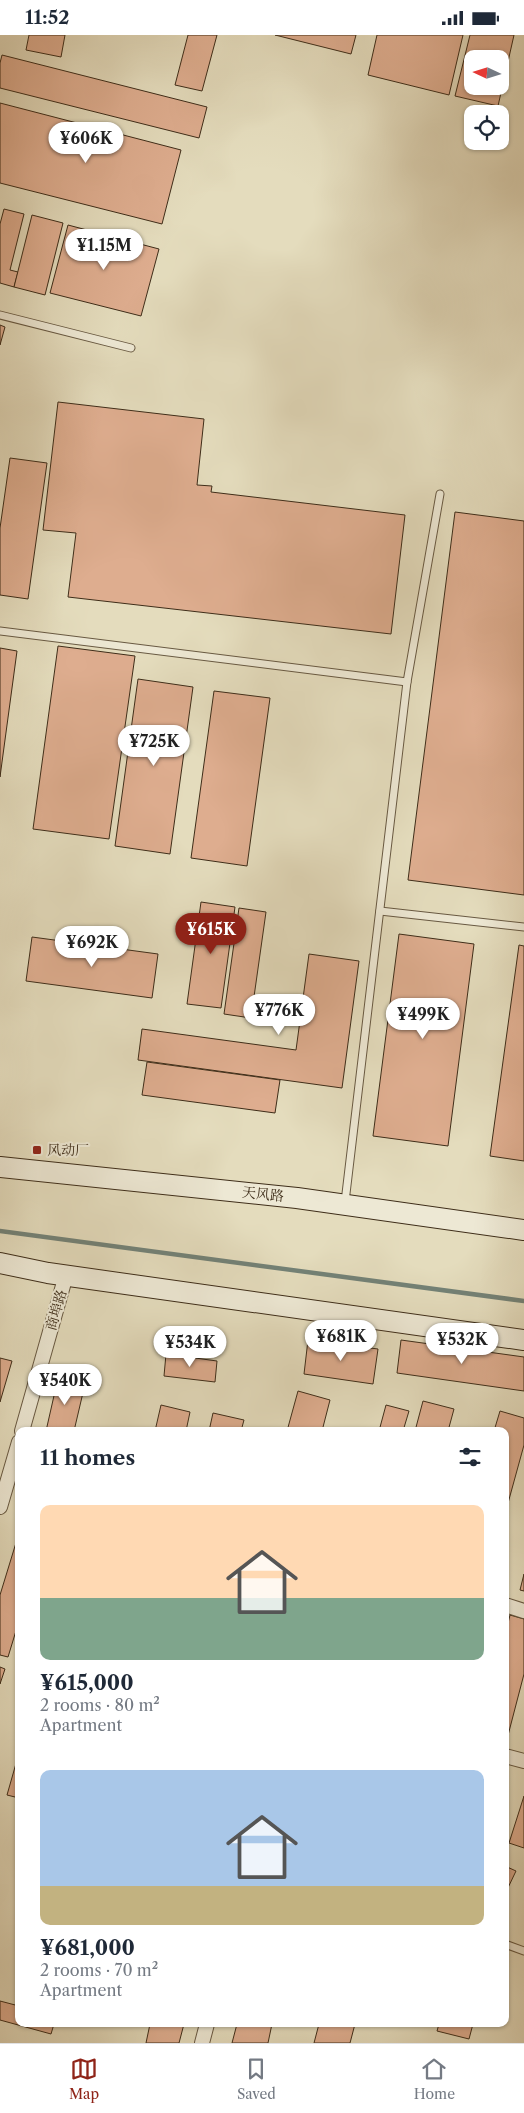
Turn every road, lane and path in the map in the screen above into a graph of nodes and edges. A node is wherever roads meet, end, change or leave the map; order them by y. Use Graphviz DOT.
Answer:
graph roads {
  1 [pos="0,315"];
  2 [pos="131,348"];
  3 [pos="440,494"];
  4 [pos="0,631"];
  5 [pos="407,682"];
  6 [pos="380,911"];
  7 [pos="524,927"];
  8 [pos="0,1167"];
  9 [pos="345,1204"];
  10 [pos="524,1230"];
  11 [pos="0,1263"];
  12 [pos="66,1275"];
  13 [pos="524,1340"];
  14 [pos="23,1427"];
  15 [pos="15,1456"];
  16 [pos="0,1507"];
  17 [pos="509,1606"];
  18 [pos="524,1611"];
  19 [pos="509,1757"];
  20 [pos="524,1761"];
  21 [pos="509,1945"];
  22 [pos="524,1951"];
  23 [pos="206,2027"];
  24 [pos="202,2043"];
  1 -- 2 [label="lane"];
  3 -- 5 [label="lane"];
  4 -- 5 [label="lane"];
  5 -- 6 [label="lane"];
  6 -- 7 [label="lane"];
  6 -- 9 [label="lane"];
  8 -- 9 [label="main road, 天风路"];
  9 -- 10 [label="main road, 天风路"];
  11 -- 12 [label="main road"];
  12 -- 13 [label="main road"];
  12 -- 14 [label="street, 商埠路"];
  15 -- 16 [label="street"];
  17 -- 18 [label="street"];
  19 -- 20 [label="street"];
  21 -- 22 [label="lane"];
  23 -- 24 [label="street"];
}
